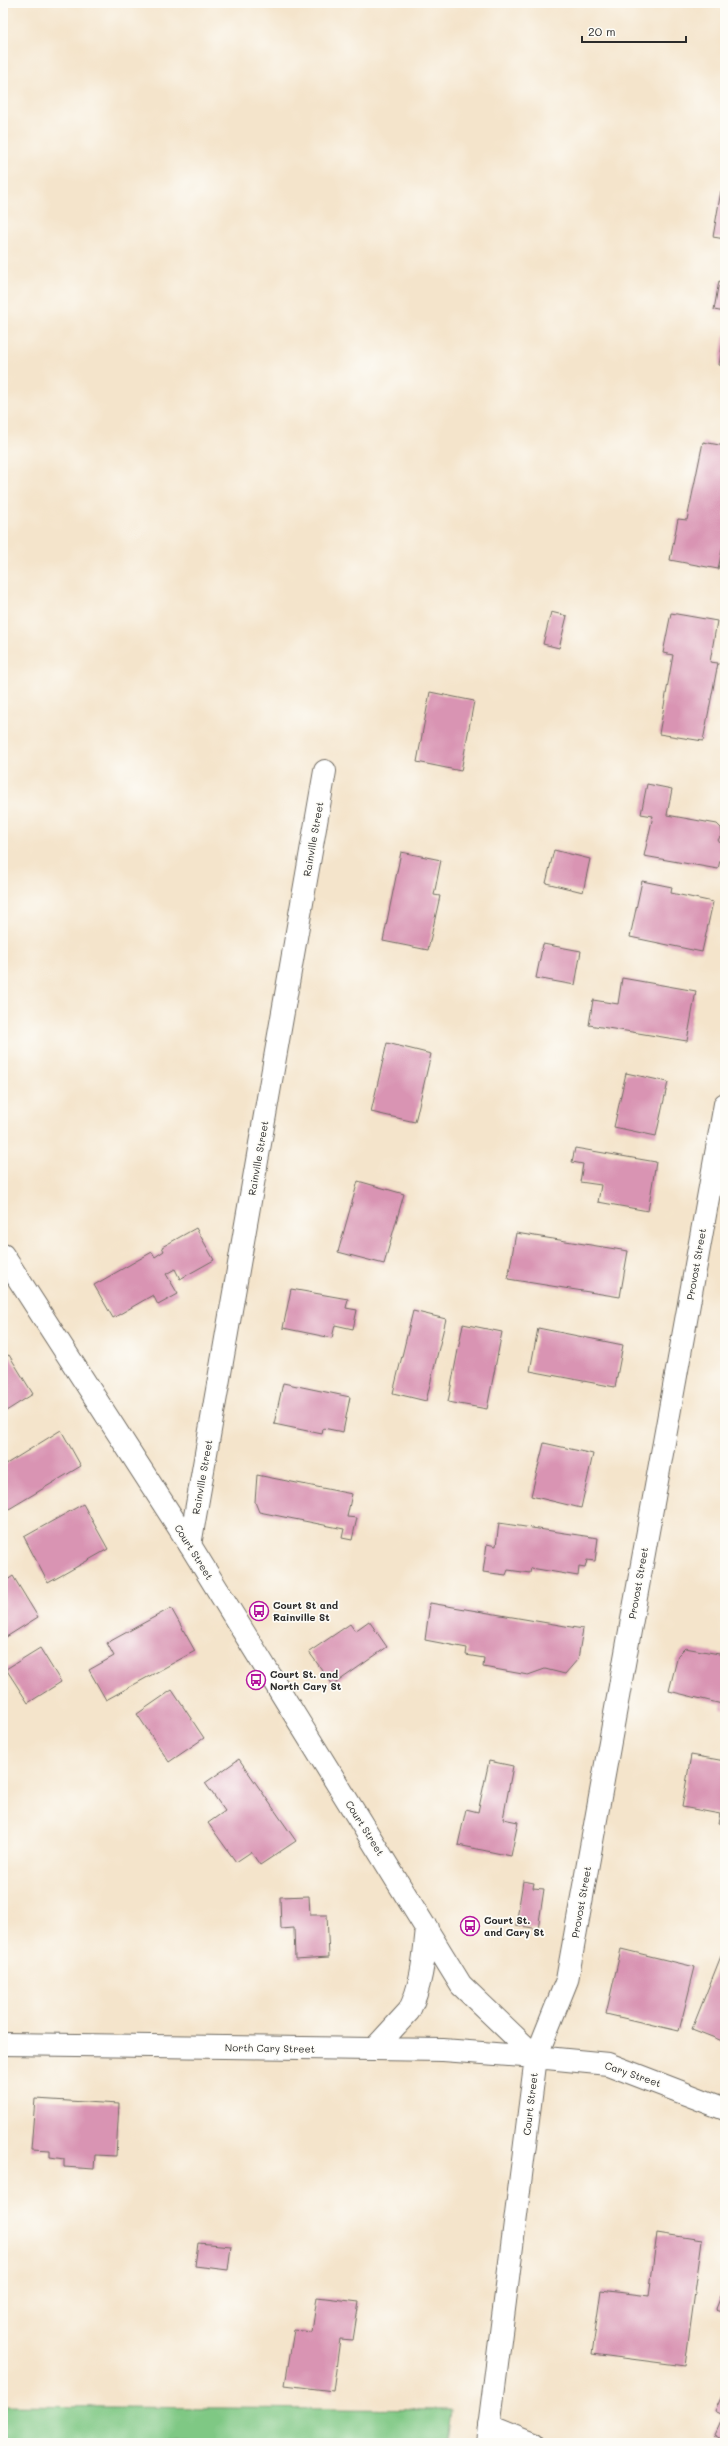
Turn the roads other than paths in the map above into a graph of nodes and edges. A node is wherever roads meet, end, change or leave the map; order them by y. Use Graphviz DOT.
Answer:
graph roads {
  1 [pos="325,771"];
  2 [pos="725,1104"];
  3 [pos="3,1255"];
  4 [pos="190,1545"];
  5 [pos="426,1928"];
  6 [pos="3,2044"];
  7 [pos="374,2049"];
  8 [pos="536,2057"];
  9 [pos="725,2109"];
  10 [pos="488,2434"];
  11 [pos="534,2443"];
  1 -- 4 [label="street, Rainville Street"];
  2 -- 8 [label="street, Provost Street"];
  3 -- 4 [label="street, Court Street"];
  4 -- 5 [label="street, Court Street"];
  5 -- 7 [label="street"];
  5 -- 8 [label="street, Court Street"];
  6 -- 7 [label="street, North Cary Street"];
  7 -- 8 [label="street, North Cary Street"];
  8 -- 9 [label="street, Cary Street"];
  8 -- 10 [label="street, Court Street"];
  10 -- 11 [label="street"];
}
